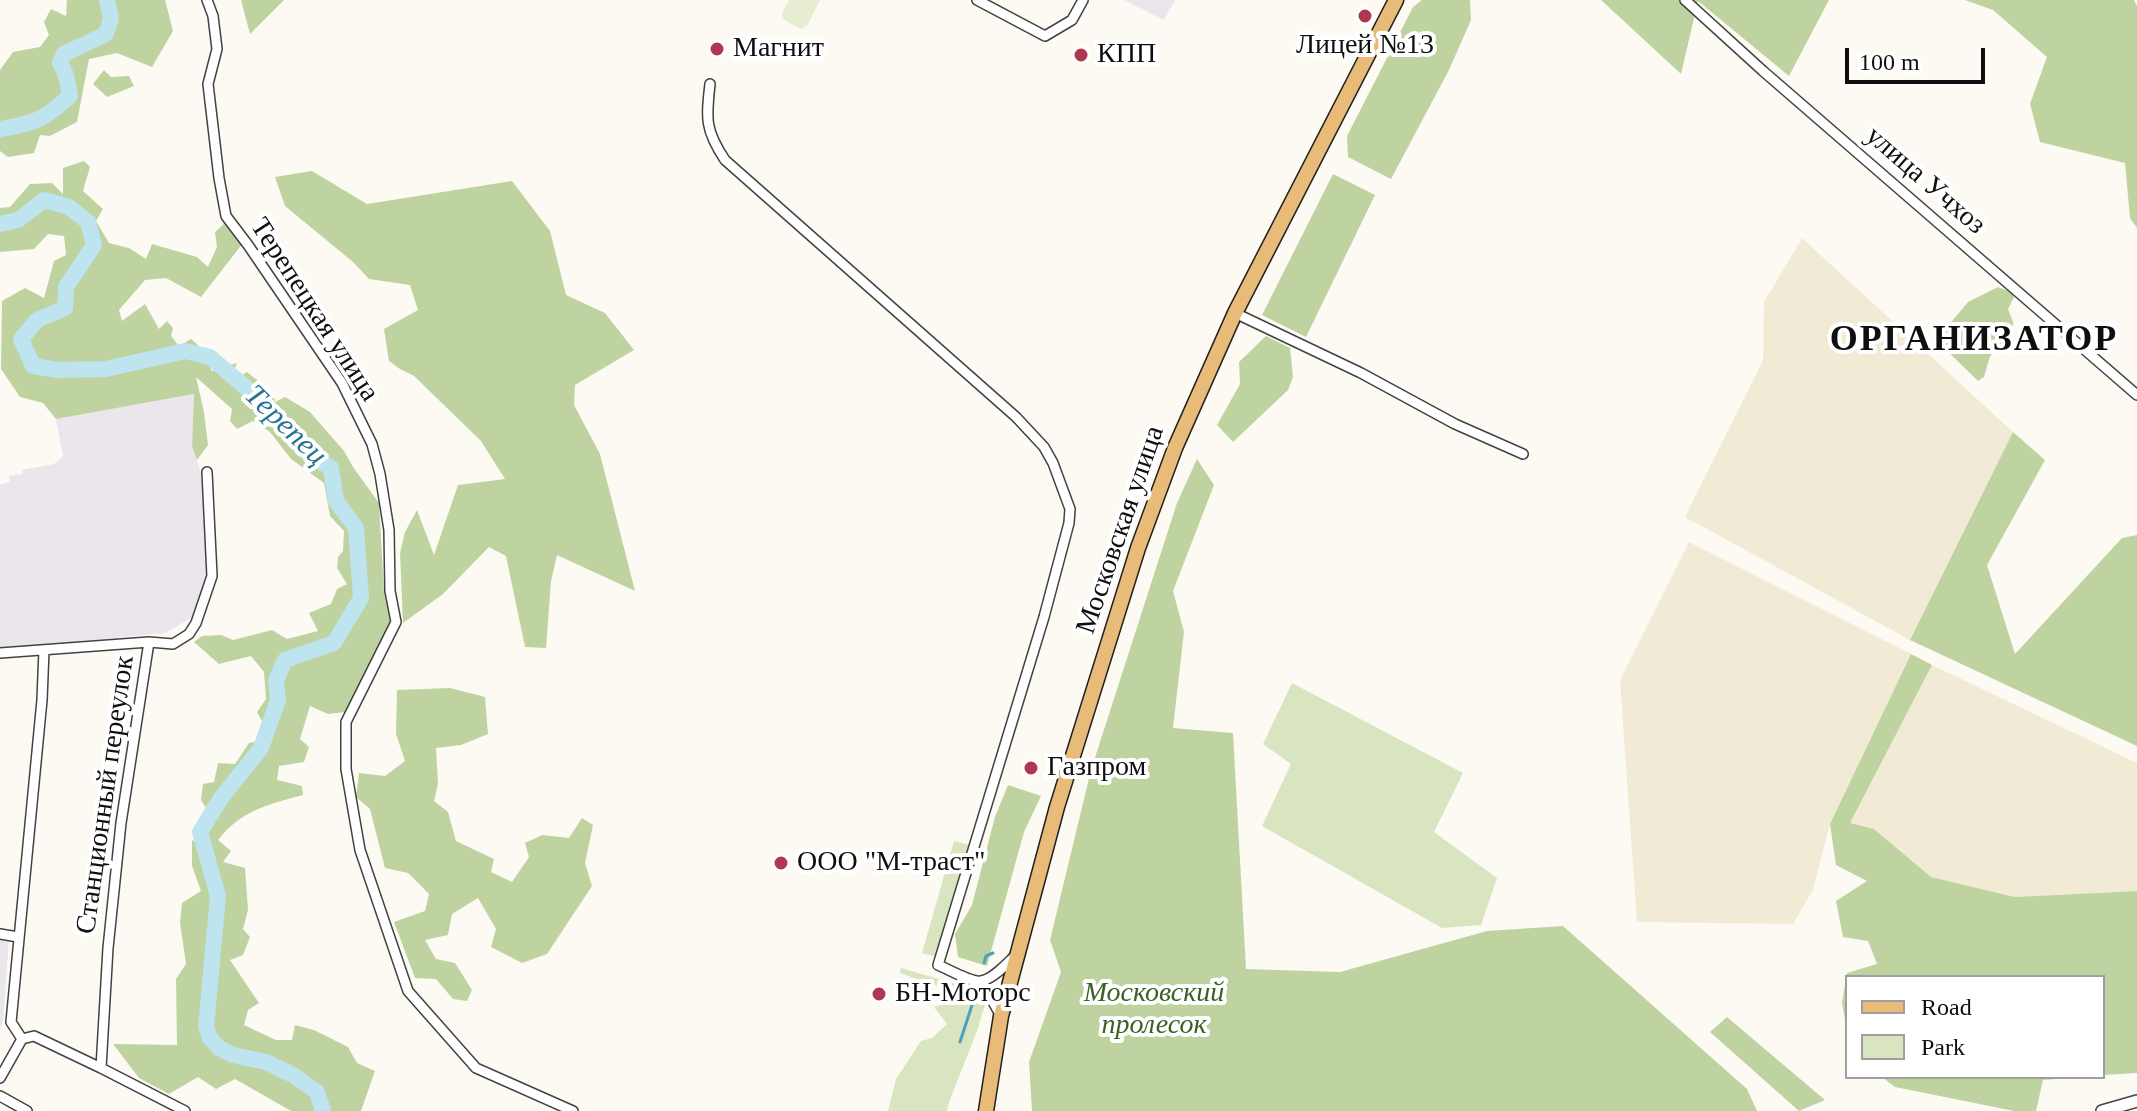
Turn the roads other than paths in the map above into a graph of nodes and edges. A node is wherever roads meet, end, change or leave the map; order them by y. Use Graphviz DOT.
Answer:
graph roads {
  1 [pos="207,0"];
  2 [pos="977,0"];
  3 [pos="1083,0"];
  4 [pos="1396,0"];
  5 [pos="1685,0"];
  6 [pos="710,84"];
  7 [pos="1235,313"];
  8 [pos="2137,395"];
  9 [pos="1523,454"];
  10 [pos="207,472"];
  11 [pos="149,642"];
  12 [pos="44,650"];
  13 [pos="0,653"];
  14 [pos="0,934"];
  15 [pos="18,937"];
  16 [pos="1018,953"];
  17 [pos="982,982"];
  18 [pos="1001,1016"];
  19 [pos="22,1039"];
  20 [pos="101,1068"];
  21 [pos="0,1078"];
  22 [pos="0,1096"];
  23 [pos="2137,1101"];
  24 [pos="27,1111"];
  25 [pos="185,1111"];
  26 [pos="573,1111"];
  27 [pos="986,1111"];
  28 [pos="2102,1111"];
  1 -- 26 [label="street, Терепецкая улица"];
  2 -- 3 [label="street"];
  4 -- 7 [label="main road, Московская улица"];
  5 -- 8 [label="street, улица Учхоз"];
  6 -- 17 [label="street"];
  7 -- 9 [label="street"];
  7 -- 16 [label="main road, Московская улица"];
  10 -- 11 [label="street, Станционный переулок"];
  11 -- 12 [label="street"];
  11 -- 20 [label="street, Станционный переулок"];
  12 -- 13 [label="street"];
  12 -- 15 [label="street"];
  14 -- 15 [label="street"];
  15 -- 19 [label="street"];
  16 -- 17 [label="street"];
  16 -- 18 [label="main road, Московская улица"];
  17 -- 18 [label="street"];
  18 -- 27 [label="main road, Московская улица"];
  19 -- 20 [label="street"];
  19 -- 21 [label="street"];
  20 -- 25 [label="street"];
  22 -- 24 [label="street"];
  23 -- 28 [label="street"];
}
